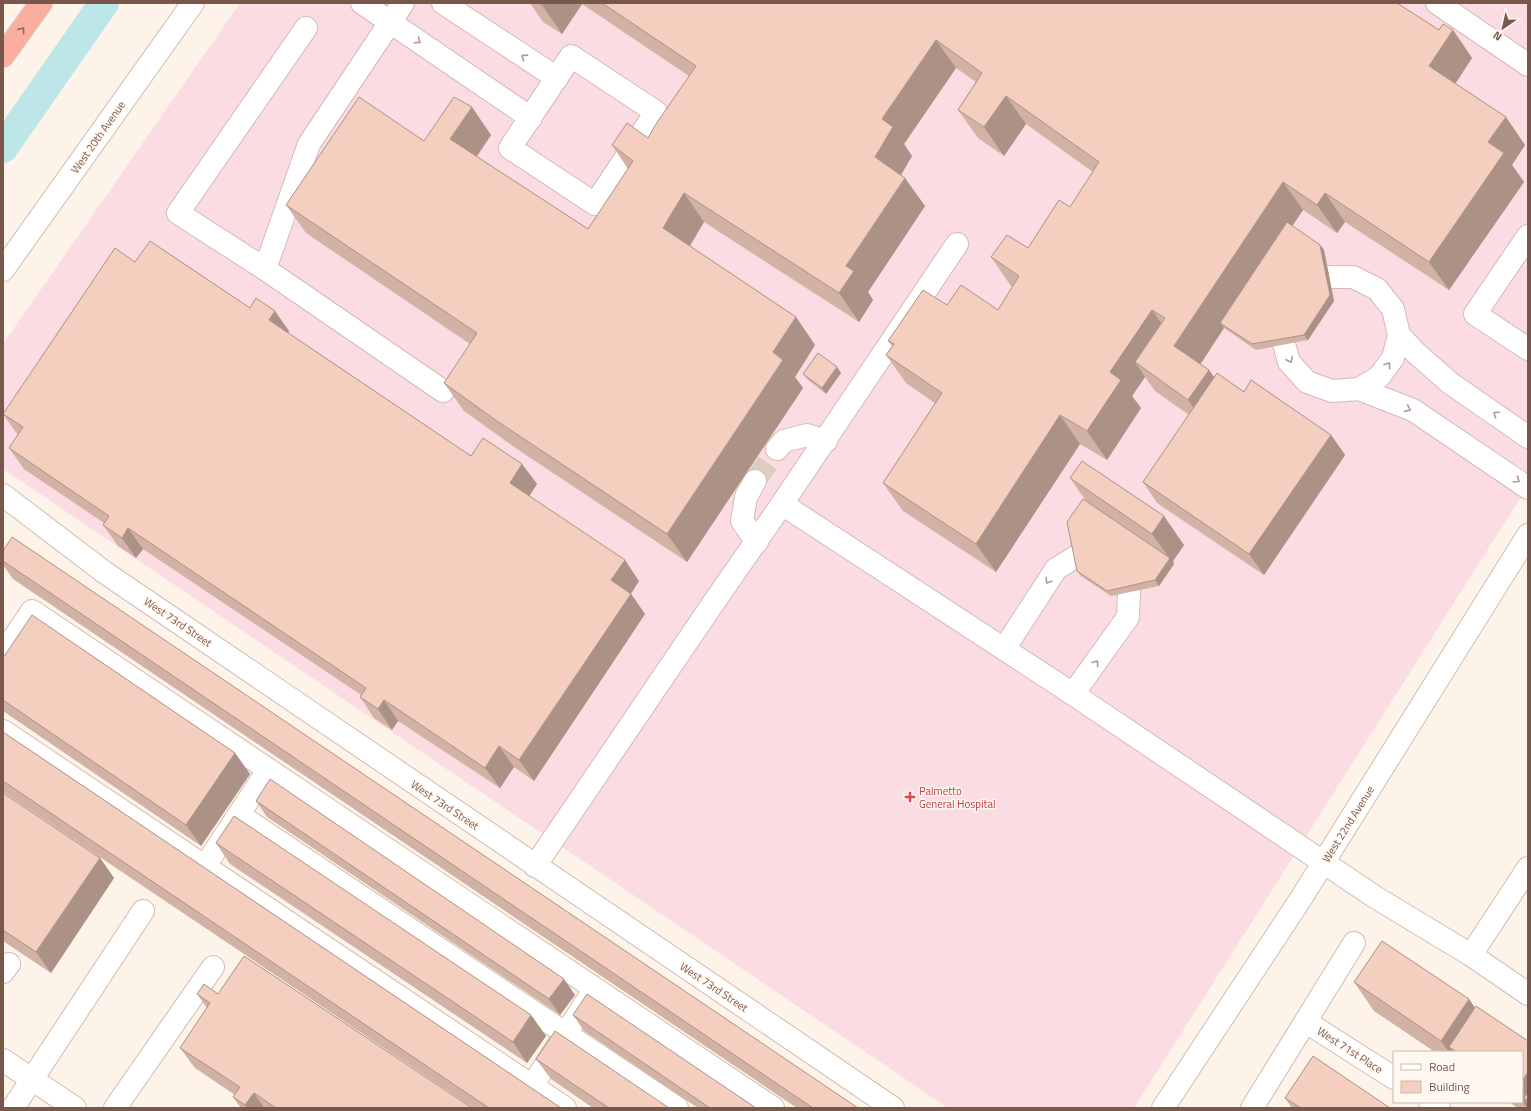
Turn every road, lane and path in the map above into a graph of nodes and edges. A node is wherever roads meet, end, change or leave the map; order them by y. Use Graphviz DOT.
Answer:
graph roads {
  1 [pos="41,3"];
  2 [pos="193,3"];
  3 [pos="362,3"];
  4 [pos="403,3"];
  5 [pos="443,3"];
  6 [pos="1437,3"];
  7 [pos="390,22"];
  8 [pos="306,28"];
  9 [pos="3,56"];
  10 [pos="1528,64"];
  11 [pos="557,78"];
  12 [pos="531,118"];
  13 [pos="1528,236"];
  14 [pos="957,244"];
  15 [pos="265,269"];
  16 [pos="3,270"];
  17 [pos="1399,336"];
  18 [pos="1528,349"];
  19 [pos="1359,389"];
  20 [pos="443,391"];
  21 [pos="1528,437"];
  22 [pos="826,441"];
  23 [pos="777,449"];
  24 [pos="755,481"];
  25 [pos="1528,488"];
  26 [pos="3,495"];
  27 [pos="782,504"];
  28 [pos="1528,535"];
  29 [pos="757,542"];
  30 [pos="1077,556"];
  31 [pos="1129,592"];
  32 [pos="10,630"];
  33 [pos="1004,649"];
  34 [pos="3,654"];
  35 [pos="1073,694"];
  36 [pos="3,731"];
  37 [pos="268,770"];
  38 [pos="239,815"];
  39 [pos="1324,862"];
  40 [pos="205,866"];
  41 [pos="535,866"];
  42 [pos="1528,868"];
  43 [pos="143,910"];
  44 [pos="1354,943"];
  45 [pos="1471,955"];
  46 [pos="213,966"];
  47 [pos="595,988"];
  48 [pos="1528,994"];
  49 [pos="1306,1022"];
  50 [pos="565,1033"];
  51 [pos="3,1060"];
  52 [pos="1393,1077"];
  53 [pos="32,1079"];
  54 [pos="532,1086"];
  55 [pos="13,1108"];
  56 [pos="75,1108"];
  57 [pos="115,1108"];
  58 [pos="565,1108"];
  59 [pos="677,1108"];
  60 [pos="773,1108"];
  61 [pos="893,1108"];
  62 [pos="1163,1108"];
  63 [pos="1252,1108"];
  9 -- 1 [label="highway, one-way"];
  2 -- 16 [label="street, West 20th Avenue"];
  3 -- 7 [label="street"];
  4 -- 7 [label="street"];
  11 -- 5 [label="street, one-way"];
  6 -- 10 [label="street"];
  7 -- 12 [label="street, one-way"];
  7 -- 15 [label="street"];
  8 -- 15 [label="street"];
  11 -- 12 [label="street"];
  11 -- 12 [label="street"];
  13 -- 18 [label="street"];
  14 -- 22 [label="street"];
  15 -- 20 [label="street"];
  19 -- 17 [label="street, one-way"];
  17 -- 19 [label="street, one-way"];
  21 -- 17 [label="street, one-way"];
  19 -- 25 [label="street, one-way"];
  22 -- 23 [label="street"];
  22 -- 27 [label="street"];
  24 -- 29 [label="street"];
  26 -- 41 [label="street, West 73rd Street"];
  27 -- 29 [label="street"];
  27 -- 33 [label="street"];
  28 -- 39 [label="street, West 22nd Avenue"];
  29 -- 41 [label="street"];
  30 -- 33 [label="street, one-way"];
  35 -- 31 [label="street, one-way"];
  32 -- 34 [label="street"];
  32 -- 37 [label="street"];
  33 -- 35 [label="street"];
  35 -- 39 [label="street"];
  36 -- 40 [label="street"];
  37 -- 38 [label="street"];
  37 -- 47 [label="street"];
  38 -- 40 [label="street"];
  38 -- 50 [label="street"];
  39 -- 45 [label="street"];
  39 -- 62 [label="street, West 22nd Avenue"];
  40 -- 54 [label="street"];
  41 -- 61 [label="street, West 73rd Street"];
  42 -- 45 [label="street"];
  43 -- 53 [label="street"];
  44 -- 49 [label="street"];
  45 -- 48 [label="street"];
  46 -- 57 [label="street"];
  47 -- 50 [label="street"];
  47 -- 60 [label="street"];
  49 -- 52 [label="street, West 71st Place"];
  49 -- 63 [label="street"];
  50 -- 54 [label="street"];
  50 -- 59 [label="street"];
  51 -- 53 [label="street"];
  53 -- 55 [label="street"];
  53 -- 56 [label="street"];
  54 -- 58 [label="street"];
}
